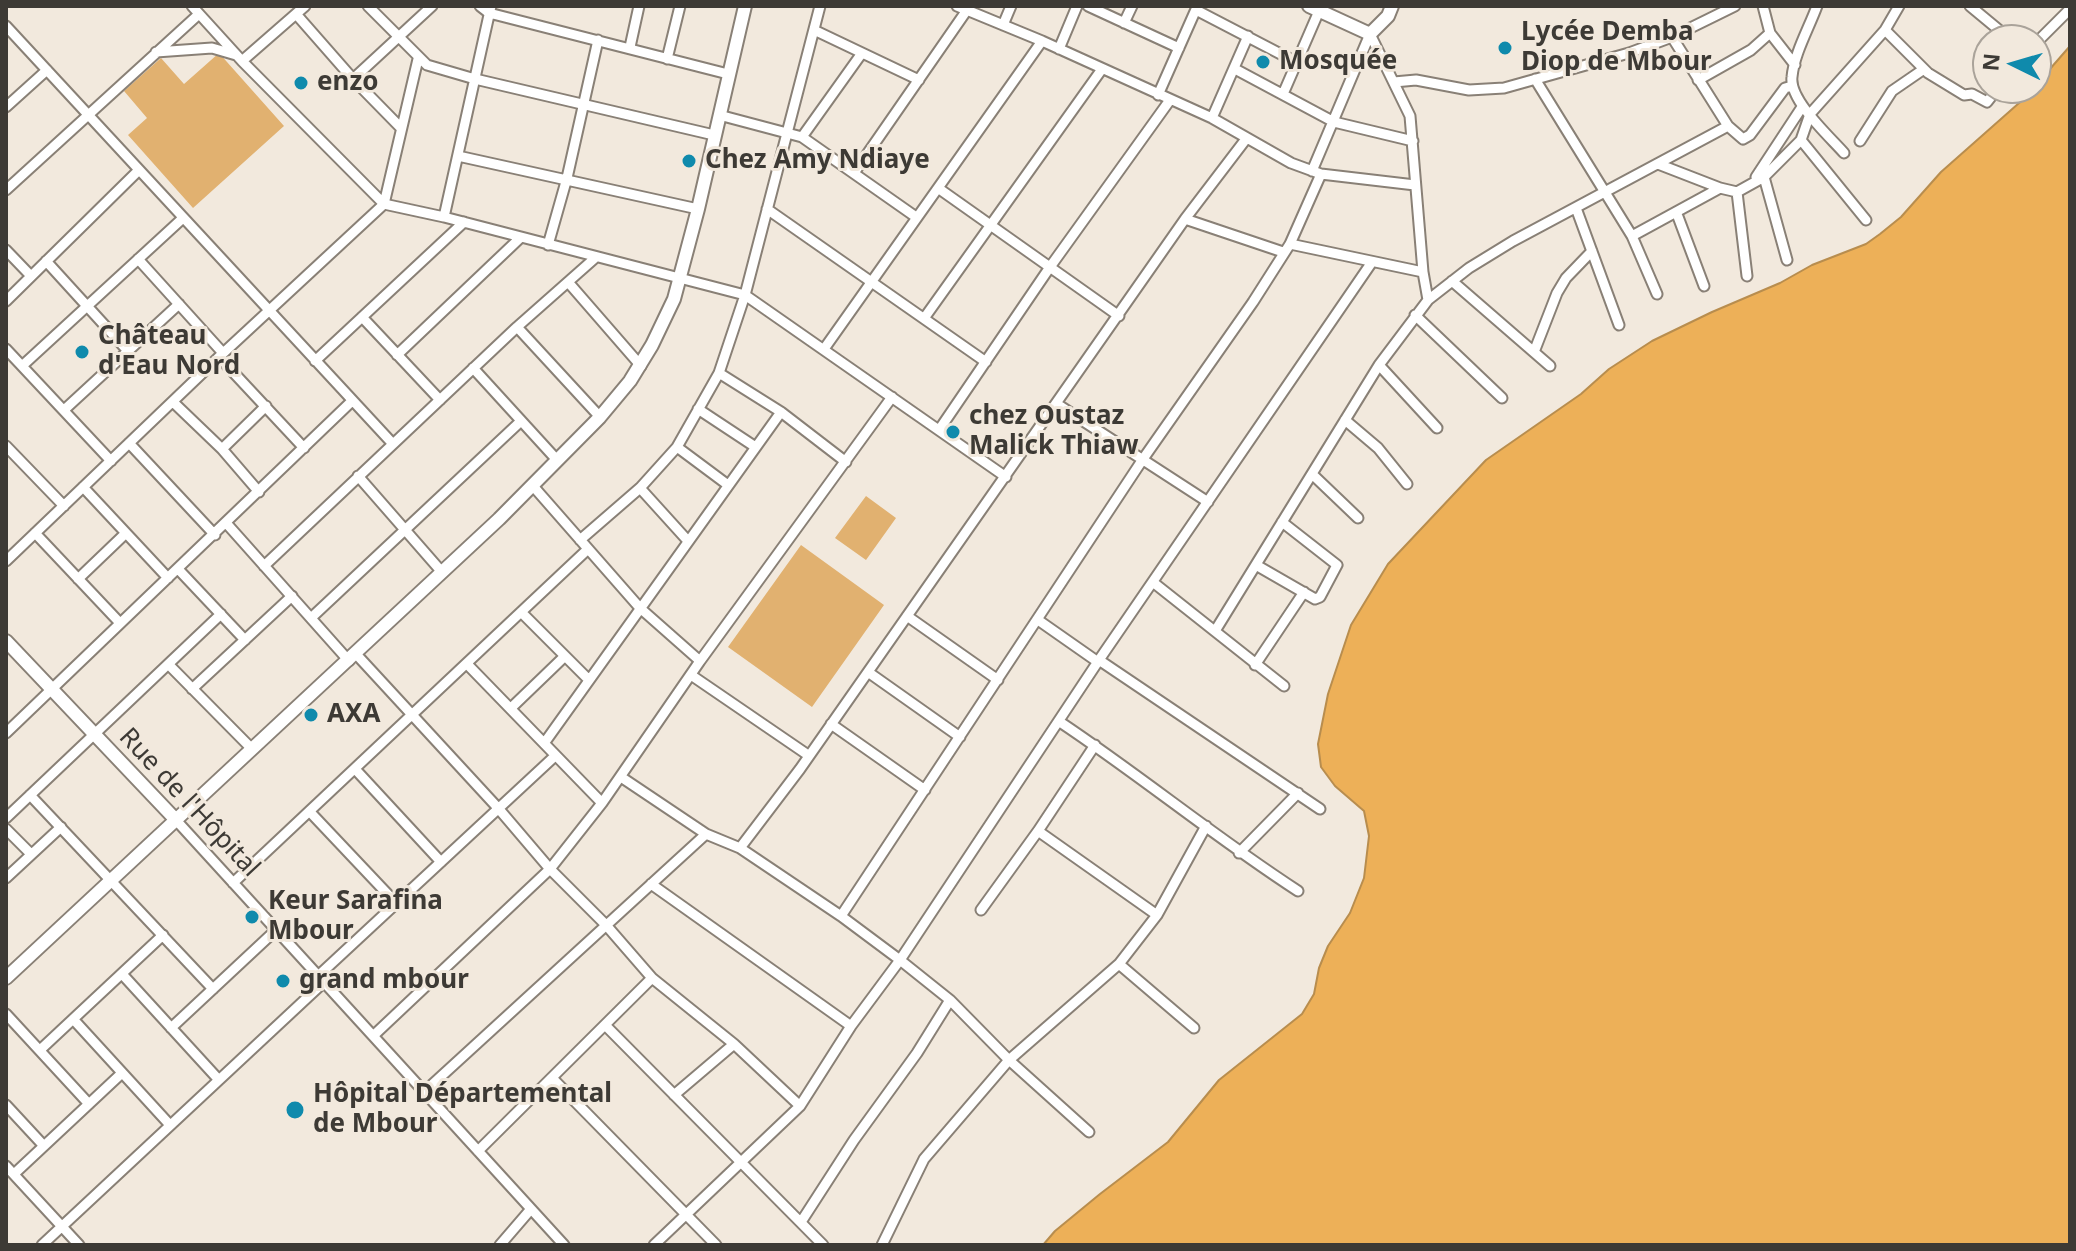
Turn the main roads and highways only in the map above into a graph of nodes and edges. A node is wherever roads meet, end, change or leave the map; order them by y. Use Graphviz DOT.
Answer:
graph roads {
  1 [pos="745,6"];
  2 [pos="1392,6"];
  3 [pos="1314,9"];
  4 [pos="6,641"];
  5 [pos="175,819"];
  6 [pos="6,978"];
  1 -- 5 [label="main road"];
  2 -- 3 [label="main road"];
  4 -- 5 [label="main road, Rue de l'Hôpital"];
  5 -- 6 [label="main road"];
}
